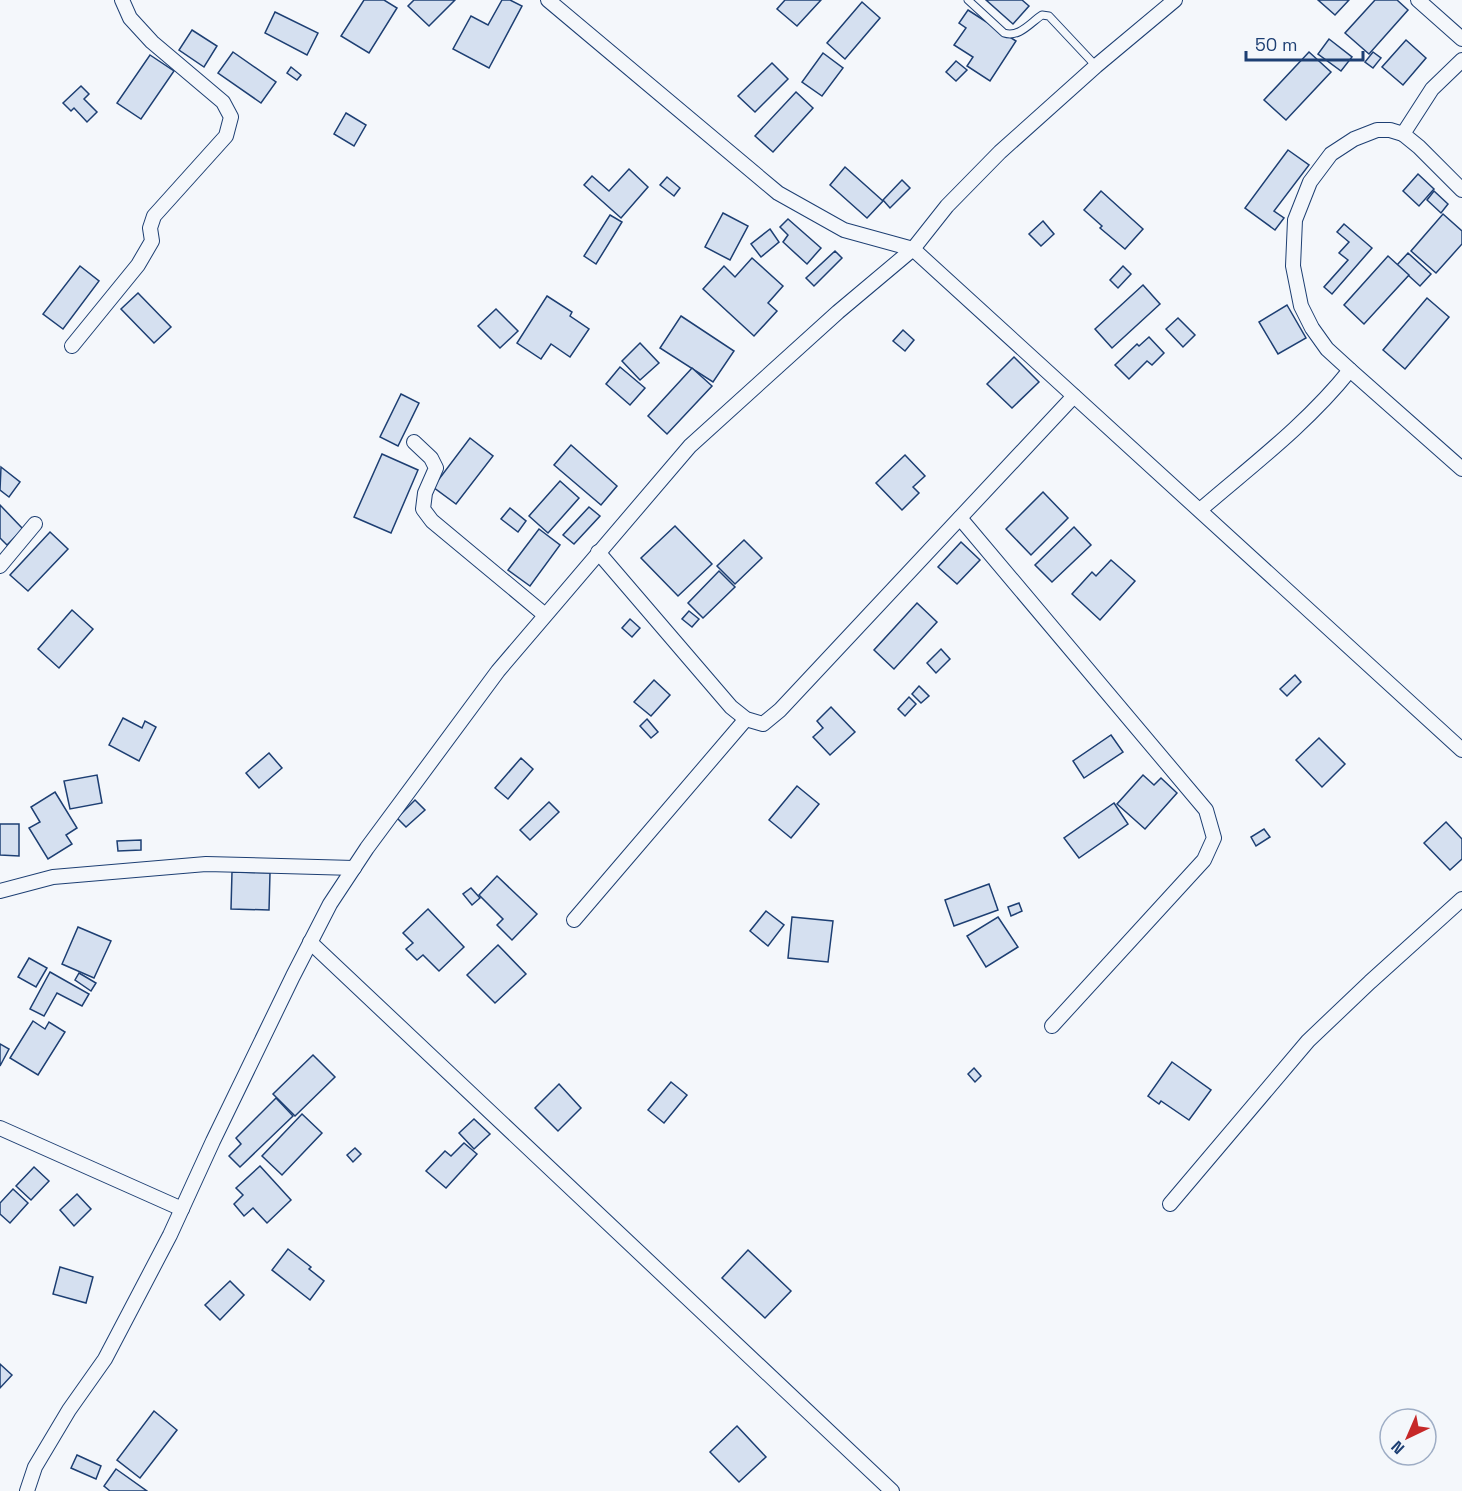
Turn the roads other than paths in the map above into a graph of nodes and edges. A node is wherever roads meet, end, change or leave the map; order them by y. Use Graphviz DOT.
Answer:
graph roads {
  1 [pos="122,0"];
  2 [pos="548,0"];
  3 [pos="968,0"];
  4 [pos="1175,0"];
  5 [pos="1418,0"];
  6 [pos="1462,39"];
  7 [pos="1462,60"];
  8 [pos="1096,66"];
  9 [pos="1403,134"];
  10 [pos="1462,190"];
  11 [pos="913,249"];
  12 [pos="72,346"];
  13 [pos="1350,370"];
  14 [pos="1074,396"];
  15 [pos="414,442"];
  16 [pos="1462,468"];
  17 [pos="1200,510"];
  18 [pos="960,518"];
  19 [pos="35,524"];
  20 [pos="598,552"];
  21 [pos="0,566"];
  22 [pos="545,615"];
  23 [pos="746,719"];
  24 [pos="1462,750"];
  25 [pos="354,868"];
  26 [pos="0,891"];
  27 [pos="1462,899"];
  28 [pos="574,920"];
  29 [pos="310,942"];
  30 [pos="1052,1026"];
  31 [pos="0,1128"];
  32 [pos="1170,1204"];
  33 [pos="182,1209"];
  34 [pos="27,1491"];
  35 [pos="892,1491"];
  1 -- 12 [label="street"];
  2 -- 11 [label="street"];
  3 -- 8 [label="lane"];
  4 -- 8 [label="street"];
  5 -- 6 [label="street"];
  7 -- 9 [label="street"];
  8 -- 11 [label="street"];
  9 -- 10 [label="street"];
  9 -- 13 [label="street"];
  11 -- 14 [label="street"];
  11 -- 20 [label="street"];
  13 -- 16 [label="street"];
  13 -- 17 [label="street"];
  14 -- 17 [label="street"];
  14 -- 18 [label="street"];
  15 -- 22 [label="street"];
  17 -- 24 [label="street"];
  18 -- 23 [label="street"];
  18 -- 30 [label="street"];
  19 -- 21 [label="street"];
  20 -- 22 [label="street"];
  20 -- 23 [label="street"];
  22 -- 25 [label="street"];
  23 -- 28 [label="street"];
  25 -- 26 [label="street"];
  25 -- 29 [label="street"];
  27 -- 32 [label="street"];
  29 -- 33 [label="street"];
  29 -- 35 [label="street"];
  31 -- 33 [label="street"];
  33 -- 34 [label="street"];
}
